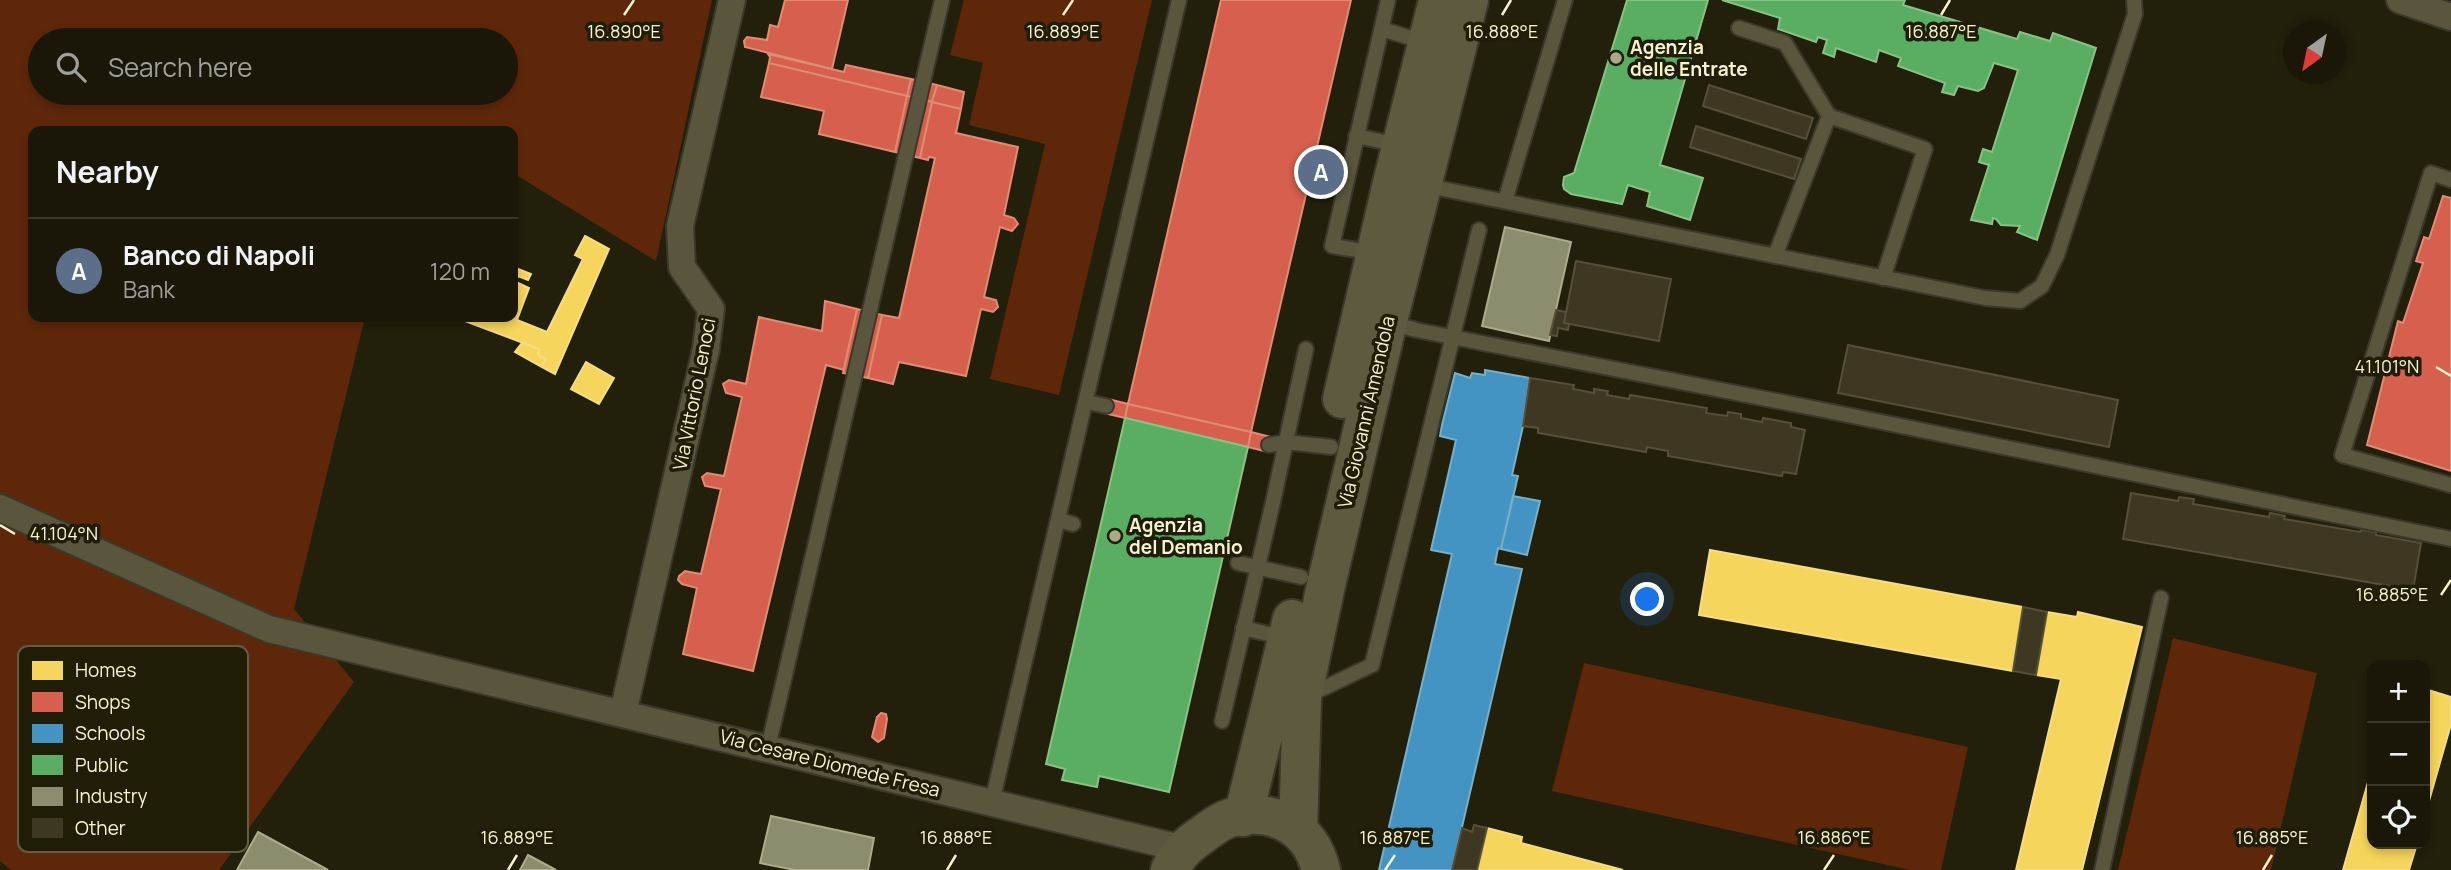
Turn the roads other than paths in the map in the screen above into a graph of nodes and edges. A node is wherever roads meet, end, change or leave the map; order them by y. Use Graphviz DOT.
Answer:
graph roads {
  1 [pos="732,0"];
  2 [pos="942,0"];
  3 [pos="1179,0"];
  4 [pos="1388,0"];
  5 [pos="1438,0"];
  6 [pos="1469,0"];
  7 [pos="1564,0"];
  8 [pos="2134,0"];
  9 [pos="2400,0"];
  10 [pos="2451,17"];
  11 [pos="1382,29"];
  12 [pos="1739,29"];
  13 [pos="1427,43"];
  14 [pos="1829,116"];
  15 [pos="1356,136"];
  16 [pos="1401,146"];
  17 [pos="2451,180"];
  18 [pos="1421,184"];
  19 [pos="1504,201"];
  20 [pos="1479,230"];
  21 [pos="1376,253"];
  22 [pos="1775,256"];
  23 [pos="1883,278"];
  24 [pos="1388,321"];
  25 [pos="1452,337"];
  26 [pos="1306,349"];
  27 [pos="1087,402"];
  28 [pos="1105,406"];
  29 [pos="1286,442"];
  30 [pos="1269,445"];
  31 [pos="1331,447"];
  32 [pos="2451,485"];
  33 [pos="0,508"];
  34 [pos="1058,520"];
  35 [pos="1073,524"];
  36 [pos="2451,539"];
  37 [pos="1238,563"];
  38 [pos="1257,566"];
  39 [pos="1301,577"];
  40 [pos="2161,598"];
  41 [pos="1243,628"];
  42 [pos="1288,639"];
  43 [pos="1302,698"];
  44 [pos="623,713"];
  45 [pos="1222,721"];
  46 [pos="768,748"];
  47 [pos="992,802"];
  48 [pos="1243,817"];
  49 [pos="1298,830"];
  50 [pos="1177,859"];
  51 [pos="1321,869"];
  52 [pos="2102,870"];
  1 -- 44 [label="street, Via Vittorio Lenoci"];
  2 -- 46 [label="lane"];
  3 -- 27 [label="lane"];
  4 -- 11 [label="lane"];
  5 -- 13 [label="main road, Via Giovanni Amendola"];
  6 -- 18 [label="main road, Via Giovanni Amendola"];
  7 -- 19 [label="lane"];
  8 -- 23 [label="lane"];
  9 -- 10 [label="street"];
  11 -- 13 [label="lane"];
  11 -- 15 [label="lane"];
  12 -- 14 [label="lane"];
  13 -- 16 [label="main road, Via Giovanni Amendola"];
  14 -- 22 [label="lane"];
  14 -- 23 [label="lane"];
  15 -- 16 [label="lane"];
  15 -- 21 [label="lane"];
  16 -- 21 [label="main road, Via Giovanni Amendola"];
  17 -- 32 [label="lane"];
  18 -- 19 [label="lane"];
  18 -- 24 [label="main road, Via Giovanni Amendola"];
  19 -- 22 [label="lane"];
  20 -- 25 [label="lane"];
  21 -- 31 [label="main road, Via Giovanni Amendola"];
  22 -- 23 [label="lane"];
  24 -- 25 [label="lane"];
  24 -- 43 [label="main road, Via Giovanni Amendola"];
  25 -- 36 [label="lane"];
  25 -- 43 [label="lane"];
  26 -- 29 [label="lane"];
  27 -- 28 [label="lane"];
  27 -- 34 [label="lane"];
  29 -- 30 [label="lane"];
  29 -- 31 [label="lane"];
  29 -- 38 [label="lane"];
  31 -- 39 [label="main road, Via Giovanni Amendola"];
  33 -- 44 [label="street, Via Cesare Diomede Fresa"];
  34 -- 35 [label="lane"];
  34 -- 47 [label="lane"];
  37 -- 38 [label="lane"];
  38 -- 39 [label="lane"];
  38 -- 41 [label="lane"];
  39 -- 42 [label="main road, Via Giovanni Amendola"];
  40 -- 52 [label="lane"];
  41 -- 42 [label="lane"];
  41 -- 45 [label="lane"];
  42 -- 48 [label="main road, Via Giovanni Amendola"];
  43 -- 49 [label="main road, Via Giovanni Amendola"];
  44 -- 46 [label="street, Via Cesare Diomede Fresa"];
  46 -- 47 [label="street, Via Cesare Diomede Fresa"];
  47 -- 50 [label="street, Via Cesare Diomede Fresa"];
  48 -- 49 [label="main road"];
  48 -- 50 [label="main road"];
  49 -- 51 [label="main road"];
}
